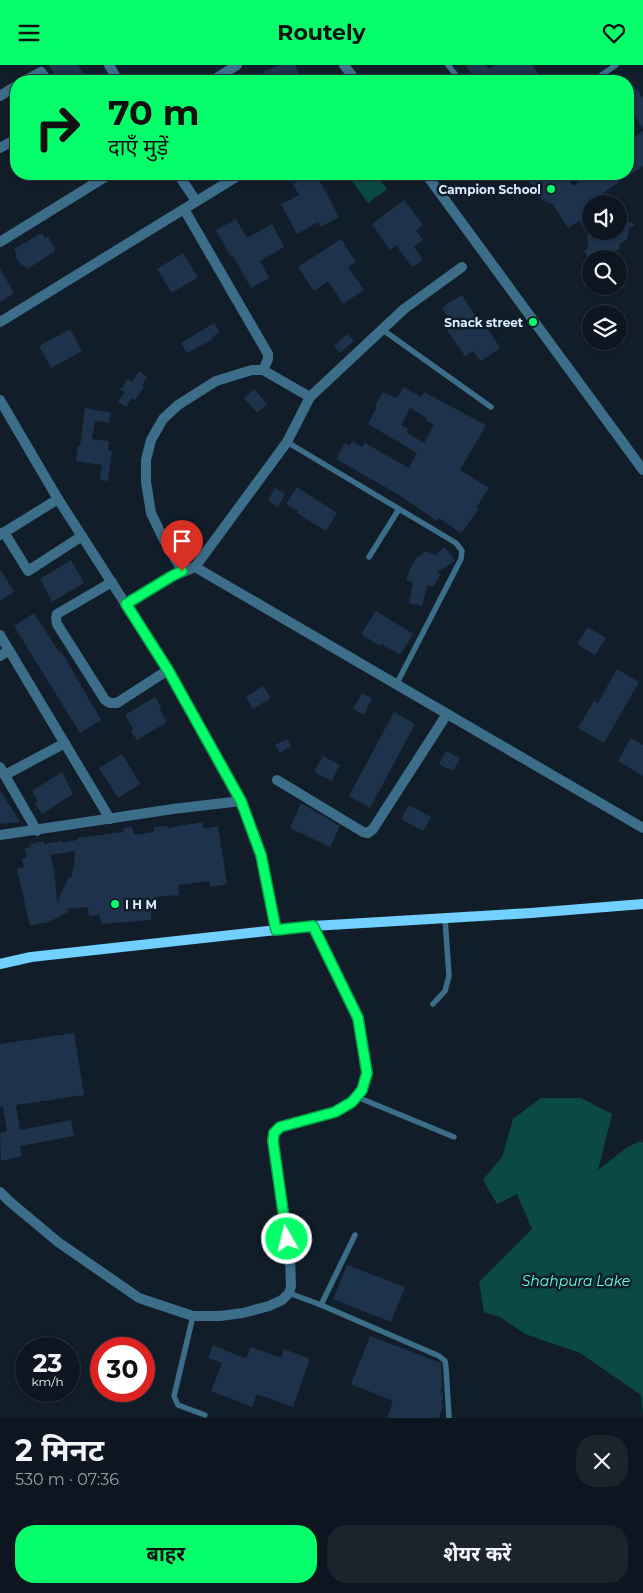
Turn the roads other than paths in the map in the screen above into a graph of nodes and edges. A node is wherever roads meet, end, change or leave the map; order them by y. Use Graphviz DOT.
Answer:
graph roads {
  1 [pos="238,65"];
  2 [pos="616,65"];
  3 [pos="222,75"];
  4 [pos="602,75"];
  5 [pos="98,180"];
  6 [pos="182,180"];
  7 [pos="231,180"];
  8 [pos="430,180"];
  9 [pos="196,201"];
  10 [pos="184,209"];
  11 [pos="0,242"];
  12 [pos="462,267"];
  13 [pos="0,322"];
  14 [pos="383,330"];
  15 [pos="263,370"];
  16 [pos="310,397"];
  17 [pos="2,407"];
  18 [pos="491,407"];
  19 [pos="287,443"];
  20 [pos="643,470"];
  21 [pos="58,499"];
  22 [pos="399,509"];
  23 [pos="2,533"];
  24 [pos="82,535"];
  25 [pos="369,557"];
  26 [pos="195,567"];
  27 [pos="182,571"];
  28 [pos="112,582"];
  29 [pos="126,604"];
  30 [pos="0,635"];
  31 [pos="5,653"];
  32 [pos="168,670"];
  33 [pos="396,685"];
  34 [pos="446,714"];
  35 [pos="65,743"];
  36 [pos="2,771"];
  37 [pos="277,780"];
  38 [pos="241,801"];
  39 [pos="110,819"];
  40 [pos="643,828"];
  41 [pos="36,831"];
  42 [pos="0,835"];
  43 [pos="643,904"];
  44 [pos="446,918"];
  45 [pos="313,926"];
  46 [pos="276,930"];
  47 [pos="0,964"];
  48 [pos="432,1004"];
  49 [pos="357,1097"];
  50 [pos="454,1137"];
  51 [pos="0,1192"];
  52 [pos="354,1235"];
  53 [pos="289,1293"];
  54 [pos="321,1305"];
  55 [pos="192,1316"];
  56 [pos="205,1415"];
  57 [pos="449,1418"];
  1 -- 3 [label="street"];
  2 -- 4 [label="lane"];
  5 -- 11 [label="street"];
  6 -- 9 [label="street"];
  7 -- 9 [label="street"];
  8 -- 20 [label="street"];
  9 -- 10 [label="street"];
  10 -- 13 [label="street"];
  10 -- 15 [label="street"];
  12 -- 14 [label="street"];
  14 -- 16 [label="street"];
  14 -- 18 [label="lane"];
  15 -- 16 [label="street"];
  15 -- 27 [label="street"];
  16 -- 19 [label="street"];
  17 -- 21 [label="street"];
  19 -- 22 [label="lane"];
  19 -- 26 [label="street"];
  21 -- 23 [label="street"];
  21 -- 24 [label="street"];
  22 -- 25 [label="lane"];
  22 -- 33 [label="lane"];
  23 -- 24 [label="street"];
  24 -- 28 [label="street"];
  26 -- 27 [label="street"];
  26 -- 33 [label="street"];
  27 -- 29 [label="street"];
  28 -- 29 [label="street"];
  28 -- 32 [label="street"];
  29 -- 32 [label="street"];
  30 -- 31 [label="street"];
  31 -- 35 [label="street"];
  32 -- 38 [label="street"];
  33 -- 34 [label="street"];
  34 -- 37 [label="street"];
  34 -- 40 [label="street"];
  35 -- 36 [label="street"];
  35 -- 39 [label="street"];
  36 -- 41 [label="street"];
  38 -- 39 [label="street"];
  38 -- 46 [label="street"];
  39 -- 41 [label="street"];
  41 -- 42 [label="street"];
  43 -- 44 [label="street"];
  44 -- 45 [label="street"];
  44 -- 48 [label="lane"];
  45 -- 46 [label="street"];
  45 -- 49 [label="street"];
  46 -- 47 [label="street"];
  49 -- 50 [label="lane"];
  49 -- 53 [label="street"];
  51 -- 55 [label="street"];
  52 -- 54 [label="lane"];
  53 -- 54 [label="lane"];
  53 -- 55 [label="street"];
  54 -- 57 [label="lane"];
  55 -- 56 [label="lane"];
}
